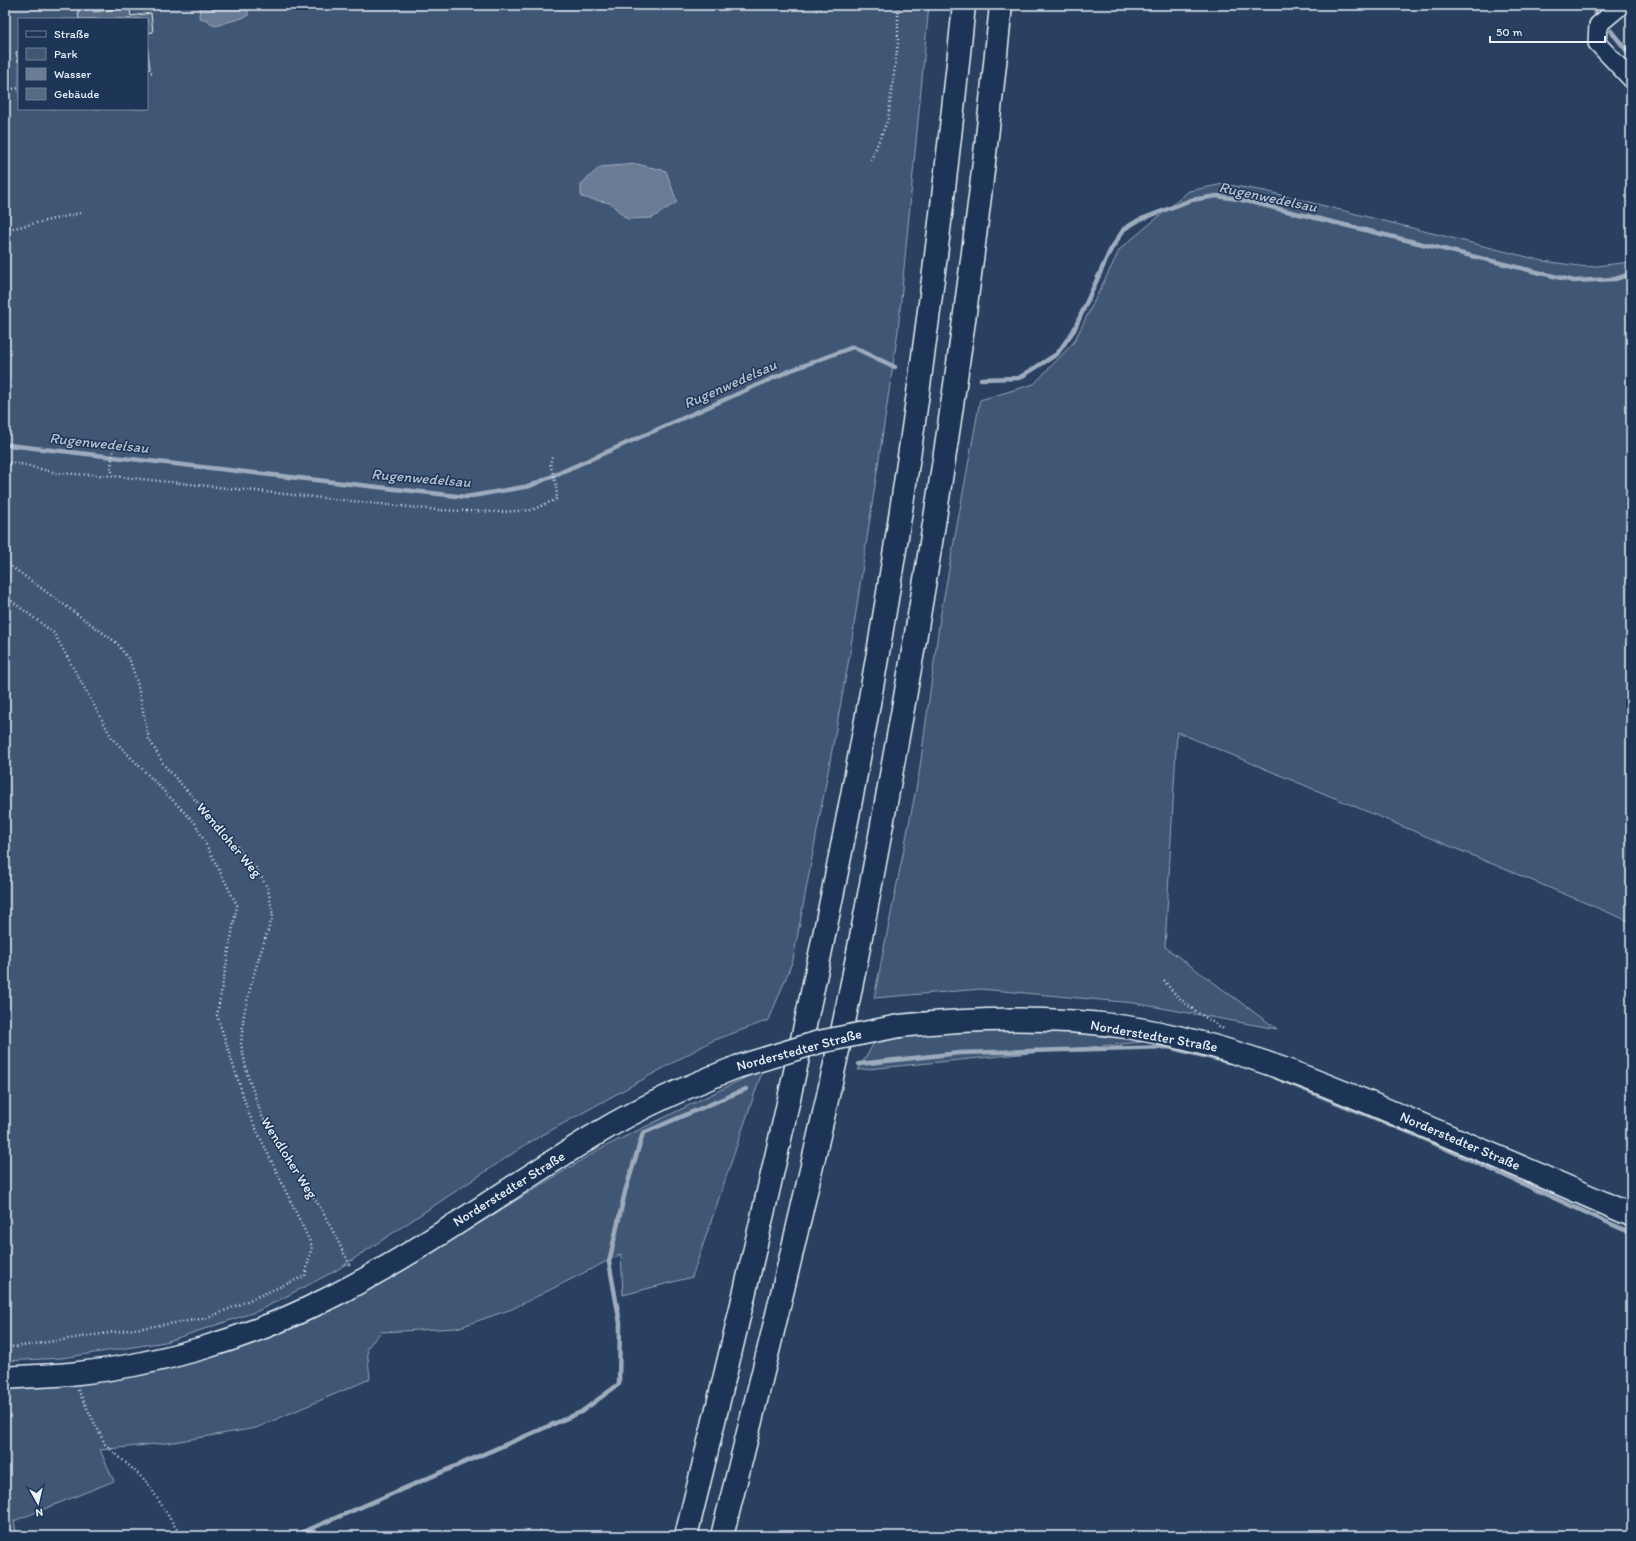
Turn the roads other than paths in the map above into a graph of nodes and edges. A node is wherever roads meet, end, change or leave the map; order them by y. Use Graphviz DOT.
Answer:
graph roads {
  1 [pos="964,5"];
  2 [pos="1001,5"];
  3 [pos="1622,5"];
  4 [pos="1631,79"];
  5 [pos="1631,1215"];
  6 [pos="5,1378"];
  7 [pos="686,1536"];
  8 [pos="722,1536"];
  1 -- 7 [label="main road"];
  2 -- 8 [label="main road"];
  3 -- 4 [label="street"];
  5 -- 6 [label="main road, Norderstedter Straße, bridge"];
}
